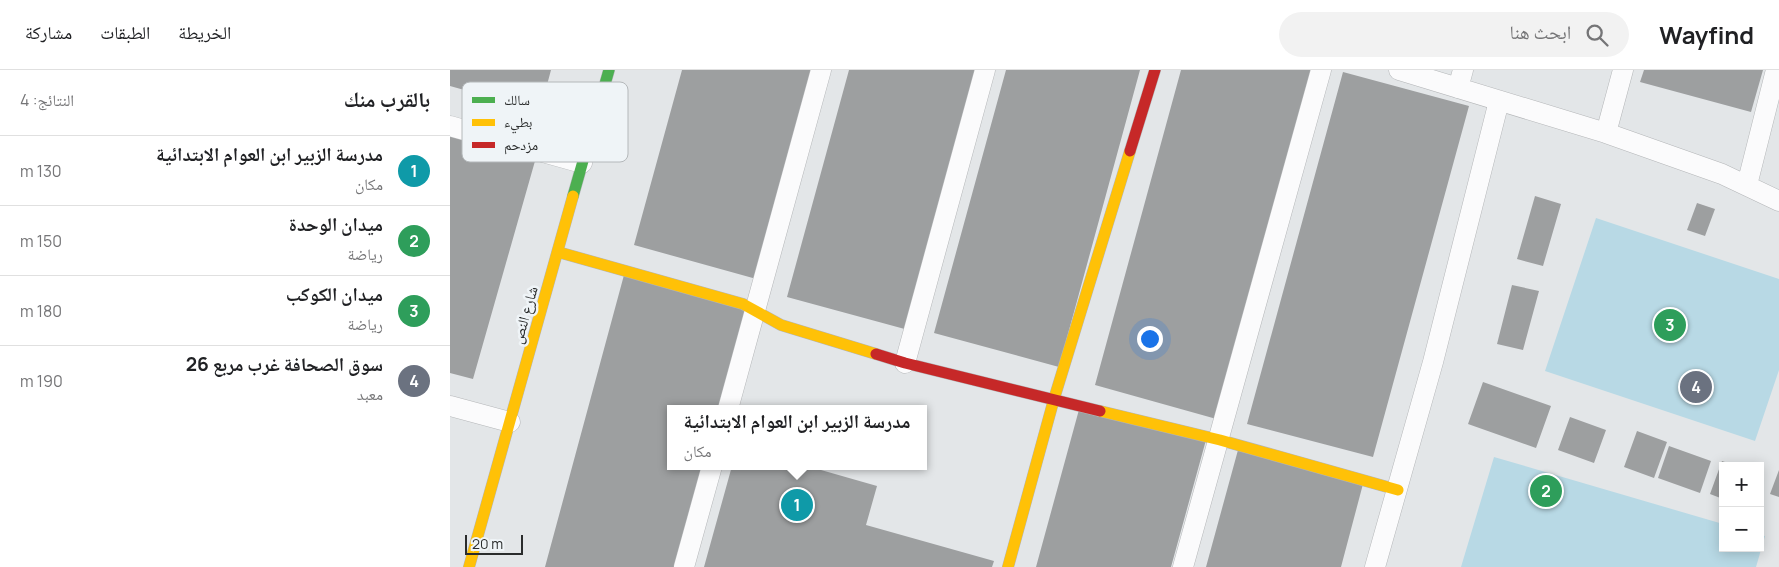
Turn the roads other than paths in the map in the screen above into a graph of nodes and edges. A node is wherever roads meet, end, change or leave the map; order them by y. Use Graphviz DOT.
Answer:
graph roads {
  1 [pos="609,70"];
  2 [pos="821,70"];
  3 [pos="985,70"];
  4 [pos="1155,70"];
  5 [pos="1322,70"];
  6 [pos="1399,70"];
  7 [pos="1623,70"];
  8 [pos="1776,70"];
  9 [pos="1461,79"];
  10 [pos="605,82"];
  11 [pos="1498,101"];
  12 [pos="1606,134"];
  13 [pos="582,162"];
  14 [pos="1747,185"];
  15 [pos="1779,201"];
  16 [pos="558,252"];
  17 [pos="755,311"];
  18 [pos="905,363"];
  19 [pos="1054,399"];
  20 [pos="729,405"];
  21 [pos="450,406"];
  22 [pos="510,422"];
  23 [pos="1220,440"];
  24 [pos="711,470"];
  25 [pos="1398,490"];
  26 [pos="468,567"];
  27 [pos="684,567"];
  28 [pos="1008,567"];
  29 [pos="1183,567"];
  30 [pos="1375,567"];
  1 -- 10 [label="street, شارع النص"];
  2 -- 17 [label="street"];
  3 -- 18 [label="street"];
  4 -- 19 [label="street"];
  5 -- 23 [label="street"];
  6 -- 9 [label="street"];
  7 -- 12 [label="street"];
  8 -- 14 [label="street"];
  9 -- 11 [label="street"];
  11 -- 12 [label="street"];
  11 -- 25 [label="street"];
  12 -- 14 [label="street"];
  13 -- 16 [label="street, شارع النص"];
  14 -- 15 [label="street"];
  16 -- 17 [label="street"];
  16 -- 22 [label="street, شارع النص"];
  17 -- 18 [label="street"];
  17 -- 20 [label="street"];
  18 -- 19 [label="street"];
  19 -- 23 [label="street"];
  19 -- 28 [label="street"];
  21 -- 22 [label="street"];
  22 -- 26 [label="street, شارع النص"];
  23 -- 25 [label="street"];
  23 -- 29 [label="street"];
  24 -- 27 [label="street"];
  25 -- 30 [label="street"];
}
